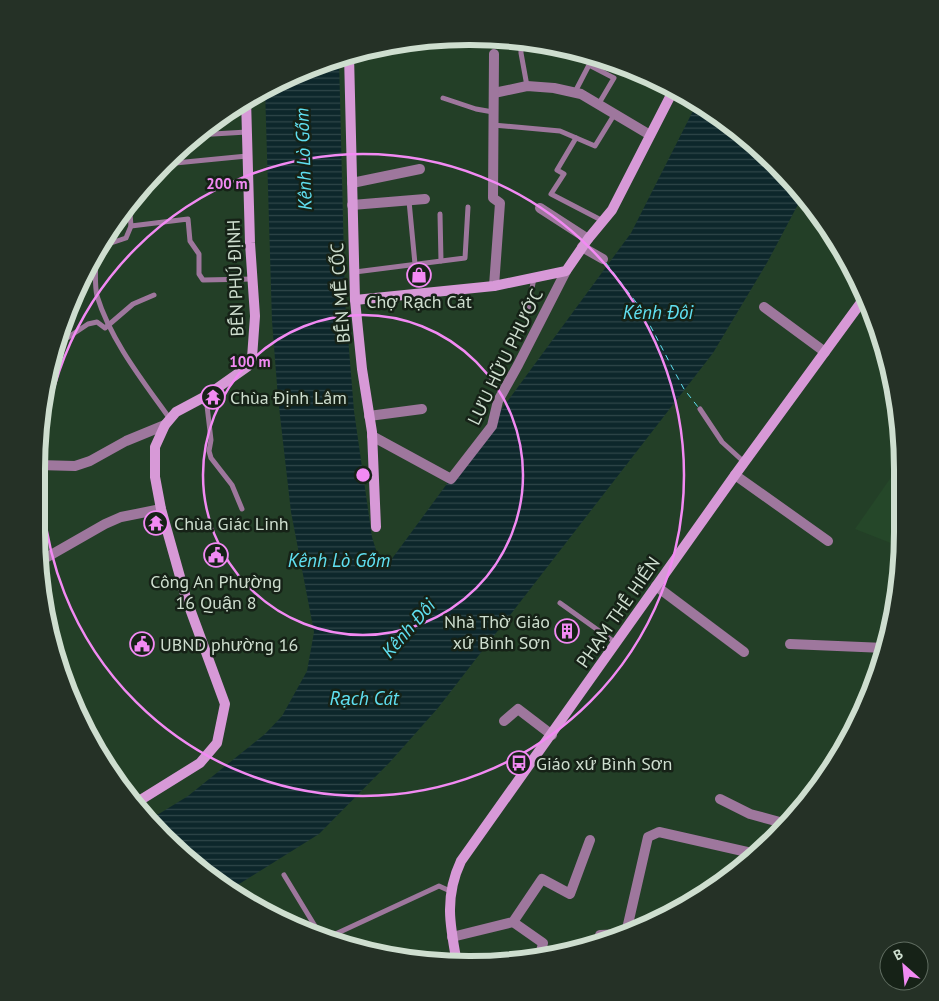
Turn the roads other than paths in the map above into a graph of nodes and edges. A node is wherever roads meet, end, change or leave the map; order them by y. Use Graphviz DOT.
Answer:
graph roads {
  1 [pos="521,49"];
  2 [pos="494,54"];
  3 [pos="349,63"];
  4 [pos="527,86"];
  5 [pos="494,93"];
  6 [pos="574,93"];
  7 [pos="670,96"];
  8 [pos="443,98"];
  9 [pos="598,105"];
  10 [pos="247,109"];
  11 [pos="494,112"];
  12 [pos="614,115"];
  13 [pos="494,125"];
  14 [pos="248,132"];
  15 [pos="209,134"];
  16 [pos="650,135"];
  17 [pos="576,138"];
  18 [pos="247,156"];
  19 [pos="176,163"];
  20 [pos="420,169"];
  21 [pos="352,183"];
  22 [pos="426,199"];
  23 [pos="409,200"];
  24 [pos="352,205"];
  25 [pos="468,207"];
  26 [pos="540,208"];
  27 [pos="440,214"];
  28 [pos="131,215"];
  29 [pos="604,222"];
  30 [pos="131,226"];
  31 [pos="111,243"];
  32 [pos="585,243"];
  33 [pos="602,259"];
  34 [pos="441,261"];
  35 [pos="415,264"];
  36 [pos="96,268"];
  37 [pos="566,271"];
  38 [pos="354,272"];
  39 [pos="534,278"];
  40 [pos="253,279"];
  41 [pos="494,286"];
  42 [pos="154,295"];
  43 [pos="355,300"];
  44 [pos="860,303"];
  45 [pos="764,307"];
  46 [pos="527,314"];
  47 [pos="110,326"];
  48 [pos="66,338"];
  49 [pos="825,352"];
  50 [pos="206,396"];
  51 [pos="422,409"];
  52 [pos="700,409"];
  53 [pos="369,416"];
  54 [pos="167,422"];
  55 [pos="372,436"];
  56 [pos="744,462"];
  57 [pos="45,465"];
  58 [pos="735,475"];
  59 [pos="161,509"];
  60 [pos="242,509"];
  61 [pos="376,527"];
  62 [pos="828,541"];
  63 [pos="46,558"];
  64 [pos="656,586"];
  65 [pos="560,603"];
  66 [pos="616,644"];
  67 [pos="790,644"];
  68 [pos="878,648"];
  69 [pos="744,652"];
  70 [pos="504,721"];
  71 [pos="552,735"];
  72 [pos="720,799"];
  73 [pos="141,800"];
  74 [pos="778,823"];
  75 [pos="590,840"];
  76 [pos="748,852"];
  77 [pos="284,875"];
  78 [pos="450,891"];
  79 [pos="513,922"];
  80 [pos="627,926"];
  81 [pos="316,927"];
  82 [pos="336,934"];
  83 [pos="452,937"];
  84 [pos="541,950"];
  85 [pos="456,955"];
  1 -- 4 [label="lane"];
  2 -- 5 [label="street"];
  3 -- 21 [label="street, BẾN MỄ CỐC"];
  4 -- 5 [label="street"];
  4 -- 6 [label="street"];
  5 -- 11 [label="street"];
  6 -- 9 [label="street"];
  6 -- 9 [label="lane"];
  7 -- 16 [label="street, LƯU HỮU PHƯỚC"];
  8 -- 11 [label="lane"];
  9 -- 12 [label="street"];
  10 -- 14 [label="street, BẾN PHÚ ĐỊNH"];
  11 -- 13 [label="street"];
  12 -- 16 [label="street"];
  12 -- 17 [label="lane"];
  13 -- 17 [label="lane"];
  13 -- 41 [label="street"];
  14 -- 15 [label="lane"];
  14 -- 18 [label="street, BẾN PHÚ ĐỊNH"];
  16 -- 29 [label="street, LƯU HỮU PHƯỚC"];
  17 -- 29 [label="lane"];
  18 -- 19 [label="lane"];
  18 -- 40 [label="street, BẾN PHÚ ĐỊNH"];
  20 -- 21 [label="street"];
  21 -- 24 [label="street, BẾN MỄ CỐC"];
  22 -- 23 [label="street"];
  23 -- 24 [label="street"];
  23 -- 35 [label="lane"];
  24 -- 38 [label="street, BẾN MỄ CỐC"];
  25 -- 34 [label="lane"];
  26 -- 32 [label="street"];
  27 -- 34 [label="lane"];
  28 -- 30 [label="lane"];
  29 -- 32 [label="street, LƯU HỮU PHƯỚC"];
  30 -- 31 [label="lane"];
  30 -- 40 [label="lane"];
  32 -- 33 [label="street"];
  32 -- 37 [label="street, LƯU HỮU PHƯỚC"];
  34 -- 35 [label="lane"];
  35 -- 38 [label="lane"];
  36 -- 47 [label="lane"];
  37 -- 39 [label="street, LƯU HỮU PHƯỚC"];
  37 -- 55 [label="street, LƯU HỮU PHƯỚC"];
  38 -- 43 [label="street, BẾN MỄ CỐC"];
  39 -- 41 [label="street, LƯU HỮU PHƯỚC"];
  39 -- 46 [label="lane"];
  40 -- 50 [label="street, BẾN PHÚ ĐỊNH"];
  41 -- 43 [label="street, LƯU HỮU PHƯỚC"];
  42 -- 47 [label="lane"];
  43 -- 53 [label="street, BẾN MỄ CỐC"];
  44 -- 49 [label="street, PHẠM THẾ HIỂN"];
  45 -- 49 [label="street"];
  47 -- 48 [label="lane"];
  47 -- 54 [label="lane"];
  49 -- 56 [label="street, PHẠM THẾ HIỂN"];
  50 -- 54 [label="street, BẾN PHÚ ĐỊNH"];
  50 -- 60 [label="lane"];
  51 -- 53 [label="street"];
  52 -- 56 [label="lane"];
  53 -- 55 [label="street, BẾN MỄ CỐC"];
  54 -- 57 [label="street"];
  54 -- 59 [label="street"];
  55 -- 61 [label="street, BẾN MỄ CỐC"];
  56 -- 58 [label="street, PHẠM THẾ HIỂN"];
  58 -- 62 [label="street"];
  58 -- 64 [label="street, PHẠM THẾ HIỂN"];
  59 -- 63 [label="street"];
  59 -- 73 [label="street"];
  64 -- 66 [label="street, PHẠM THẾ HIỂN"];
  64 -- 69 [label="street"];
  65 -- 66 [label="lane"];
  66 -- 71 [label="street, PHẠM THẾ HIỂN"];
  67 -- 68 [label="street"];
  70 -- 71 [label="street"];
  71 -- 78 [label="street, PHẠM THẾ HIỂN"];
  72 -- 74 [label="street"];
  75 -- 79 [label="street"];
  76 -- 80 [label="street"];
  77 -- 81 [label="lane"];
  78 -- 82 [label="lane"];
  78 -- 83 [label="street, PHẠM THẾ HIỂN"];
  79 -- 83 [label="street"];
  79 -- 84 [label="street"];
  83 -- 85 [label="street, PHẠM THẾ HIỂN"];
}
